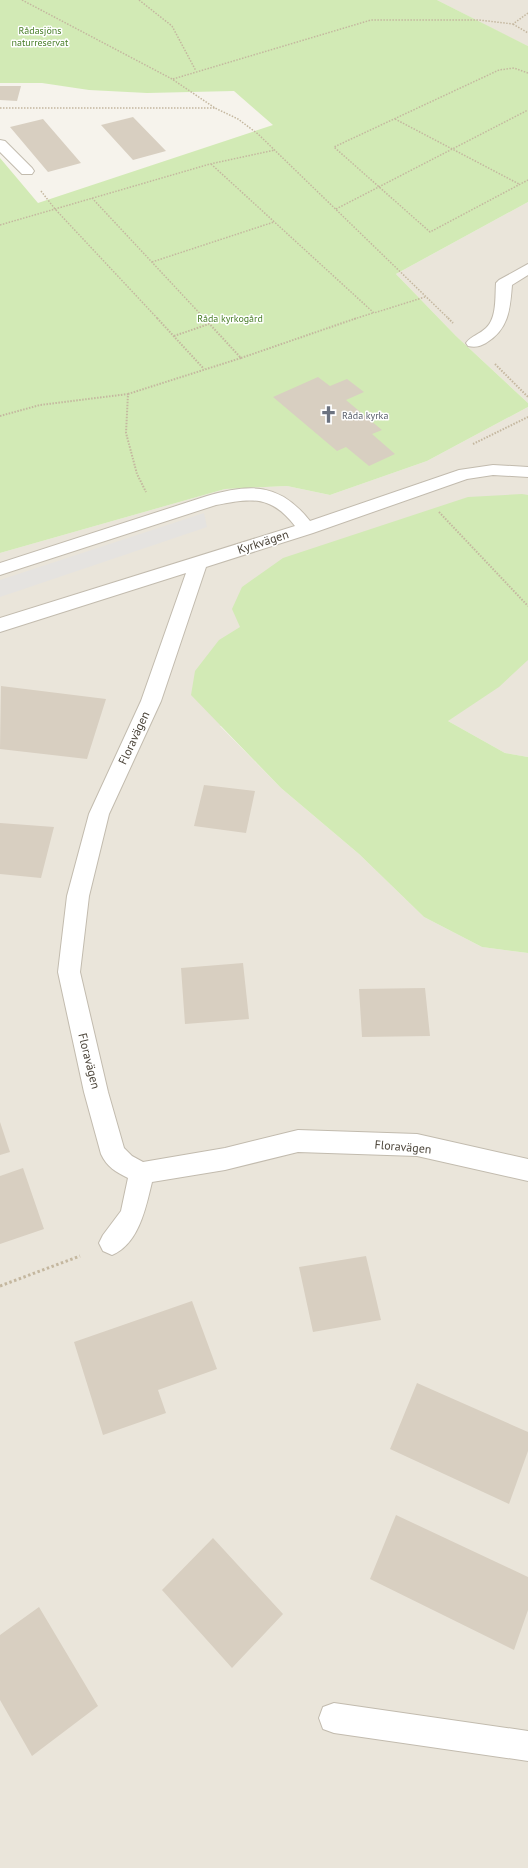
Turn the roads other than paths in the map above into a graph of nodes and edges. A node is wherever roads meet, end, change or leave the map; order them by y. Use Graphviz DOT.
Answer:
graph roads {
  1 [pos="0,144"];
  2 [pos="27,171"];
  3 [pos="528,268"];
  4 [pos="474,343"];
  5 [pos="528,458"];
  6 [pos="528,471"];
  7 [pos="307,528"];
  8 [pos="199,562"];
  9 [pos="0,569"];
  10 [pos="0,625"];
  11 [pos="528,1170"];
  12 [pos="142,1172"];
  13 [pos="112,1243"];
  14 [pos="334,1718"];
  15 [pos="528,1746"];
  1 -- 2 [label="street"];
  3 -- 4 [label="street"];
  5 -- 6 [label="street"];
  6 -- 7 [label="street, Kyrkvägen"];
  7 -- 8 [label="street, Kyrkvägen"];
  7 -- 9 [label="street"];
  8 -- 10 [label="street, Kyrkvägen"];
  8 -- 12 [label="street, Floravägen"];
  11 -- 12 [label="street, Floravägen"];
  12 -- 13 [label="street"];
  14 -- 15 [label="street"];
}
